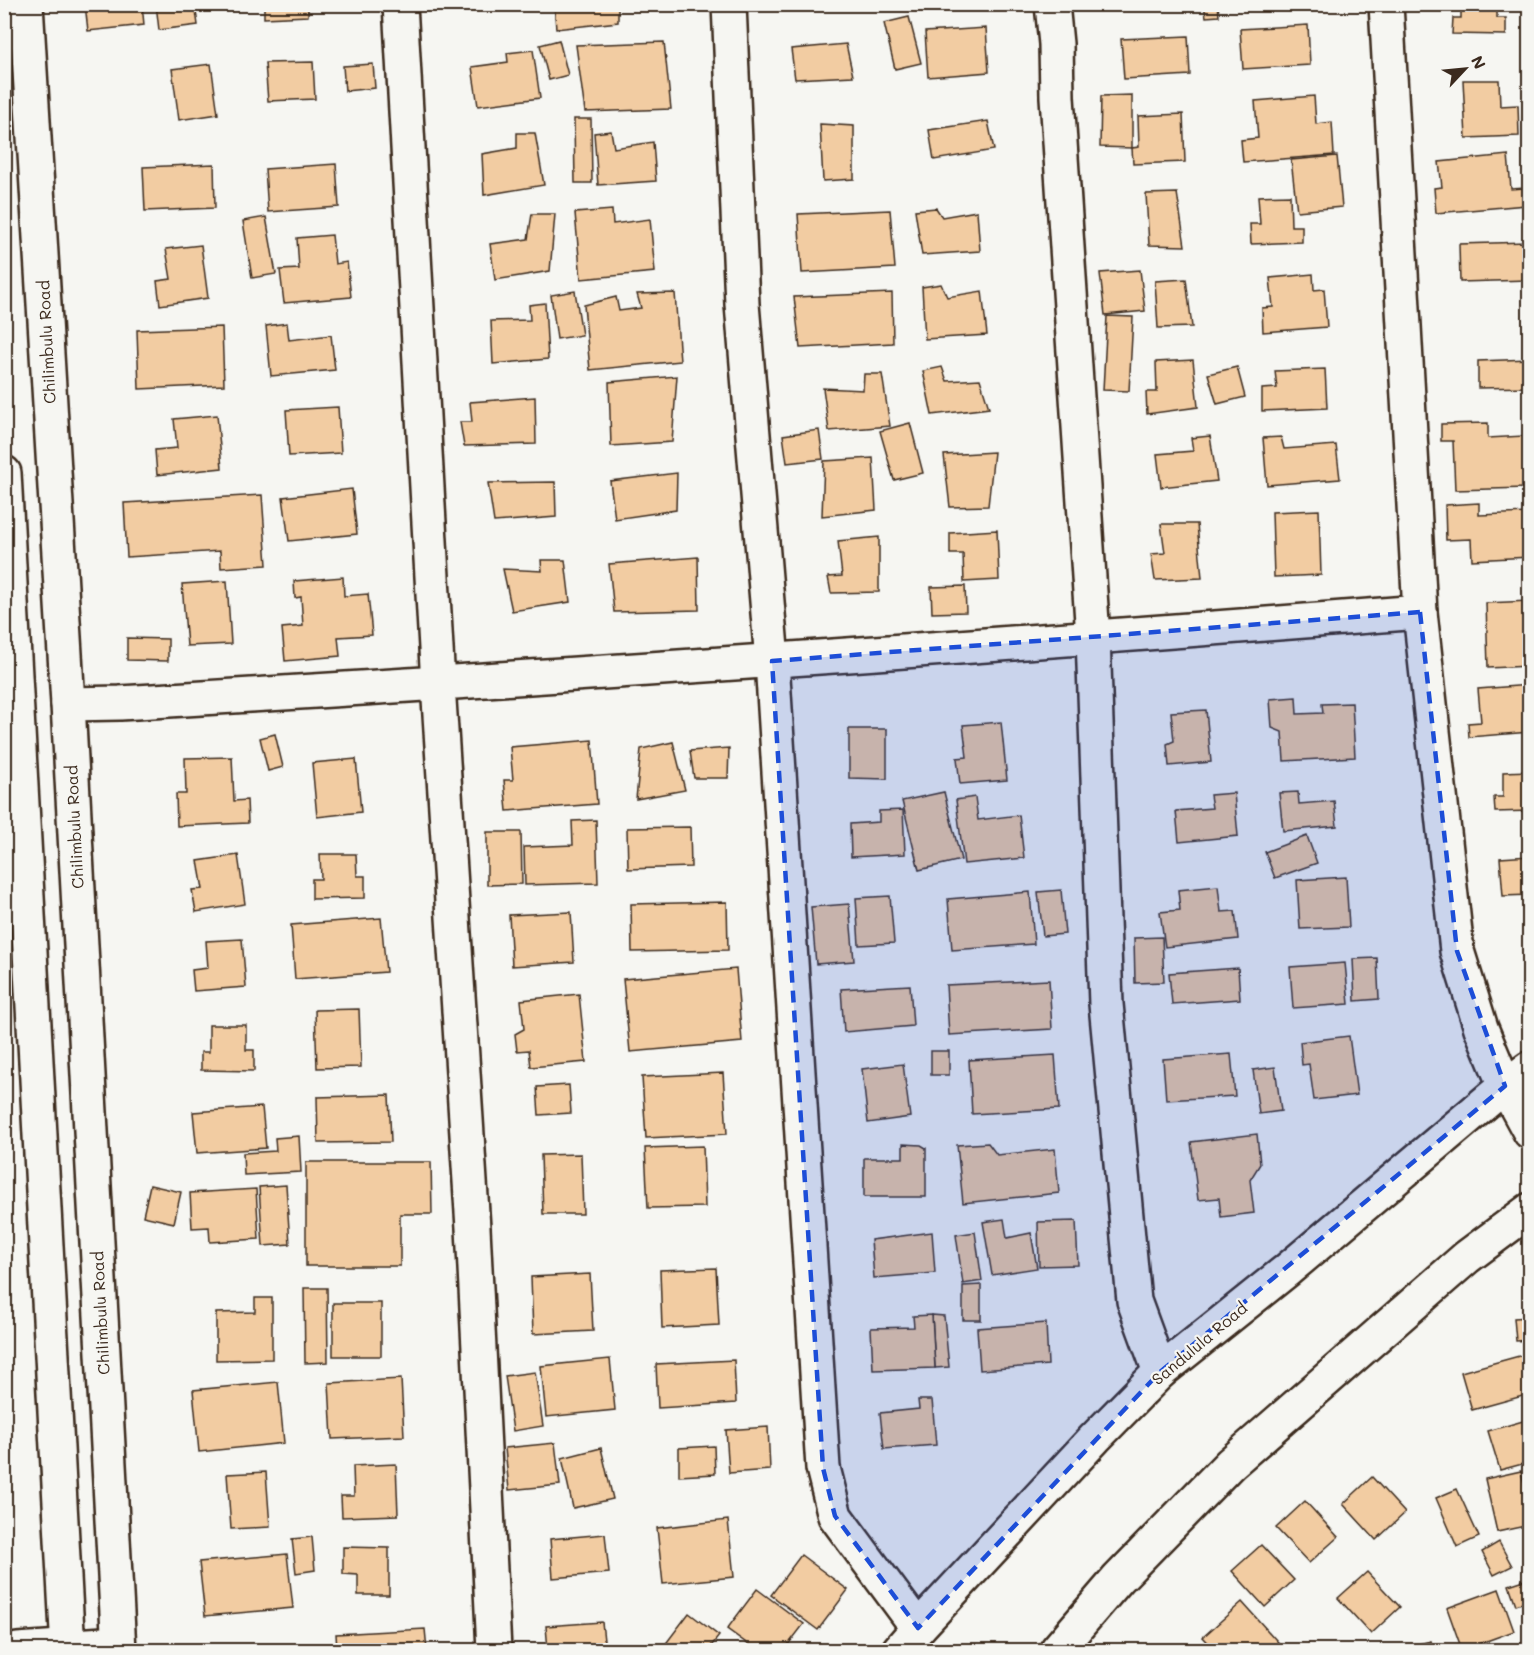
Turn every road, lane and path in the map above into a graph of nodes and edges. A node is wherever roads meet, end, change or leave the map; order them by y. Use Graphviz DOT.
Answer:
graph roads {
  1 [pos="26,4"];
  2 [pos="400,4"];
  3 [pos="729,4"];
  4 [pos="1052,4"];
  5 [pos="1386,4"];
  6 [pos="4,474"];
  7 [pos="1420,612"];
  8 [pos="1093,637"];
  9 [pos="772,661"];
  10 [pos="438,684"];
  11 [pos="11,701"];
  12 [pos="68,704"];
  13 [pos="1517,1077"];
  14 [pos="1530,1132"];
  15 [pos="1530,1210"];
  16 [pos="1160,1372"];
  17 [pos="909,1639"];
  18 [pos="118,1647"];
  19 [pos="68,1649"];
  20 [pos="18,1650"];
  21 [pos="494,1650"];
  22 [pos="1057,1650"];
  1 -- 12 [label="street, Chilimbulu Road"];
  2 -- 10 [label="street"];
  3 -- 9 [label="street"];
  4 -- 8 [label="street"];
  5 -- 7 [label="street"];
  6 -- 11 [label="street"];
  7 -- 8 [label="street"];
  7 -- 13 [label="street"];
  8 -- 9 [label="street"];
  8 -- 16 [label="street"];
  9 -- 10 [label="street"];
  9 -- 17 [label="street"];
  10 -- 12 [label="street"];
  10 -- 21 [label="street"];
  11 -- 19 [label="street"];
  12 -- 18 [label="street, Chilimbulu Road"];
  13 -- 14 [label="street"];
  13 -- 16 [label="street, Sandulula Road"];
  15 -- 22 [label="street"];
  16 -- 17 [label="street, Sandulula Road"];
  18 -- 19 [label="street"];
  19 -- 20 [label="street"];
}
